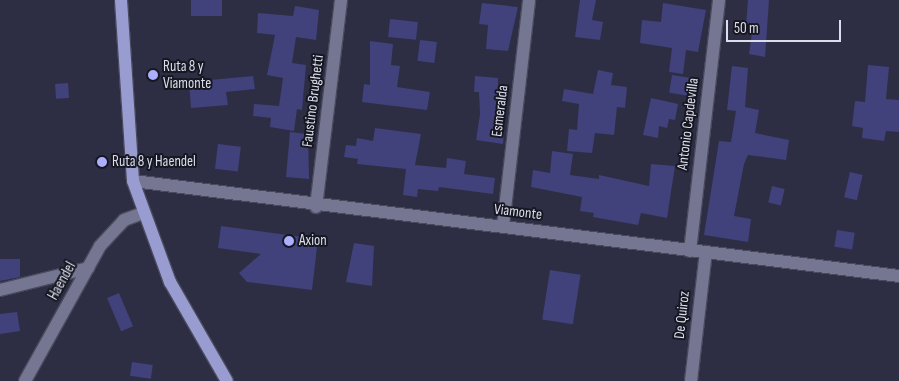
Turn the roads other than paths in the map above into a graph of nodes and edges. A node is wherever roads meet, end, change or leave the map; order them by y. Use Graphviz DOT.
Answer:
graph roads {
  1 [pos="121,0"];
  2 [pos="341,0"];
  3 [pos="530,0"];
  4 [pos="719,0"];
  5 [pos="133,181"];
  6 [pos="316,207"];
  7 [pos="142,212"];
  8 [pos="503,226"];
  9 [pos="690,251"];
  10 [pos="706,252"];
  11 [pos="88,268"];
  12 [pos="899,276"];
  13 [pos="0,290"];
  14 [pos="25,381"];
  15 [pos="227,381"];
  16 [pos="691,381"];
  1 -- 5 [label="main road"];
  2 -- 6 [label="street, Faustino Brughetti"];
  3 -- 8 [label="street, Esmeralda"];
  4 -- 9 [label="street, Antonio Capdevilla"];
  5 -- 6 [label="street, Viamonte"];
  5 -- 7 [label="main road"];
  6 -- 8 [label="street, Viamonte"];
  7 -- 11 [label="street, Haendel"];
  7 -- 15 [label="main road"];
  8 -- 9 [label="street, Viamonte"];
  9 -- 10 [label="street, Viamonte"];
  10 -- 12 [label="street, Viamonte"];
  10 -- 16 [label="street, De Quiroz"];
  11 -- 13 [label="street"];
  11 -- 14 [label="street, Haendel"];
}
